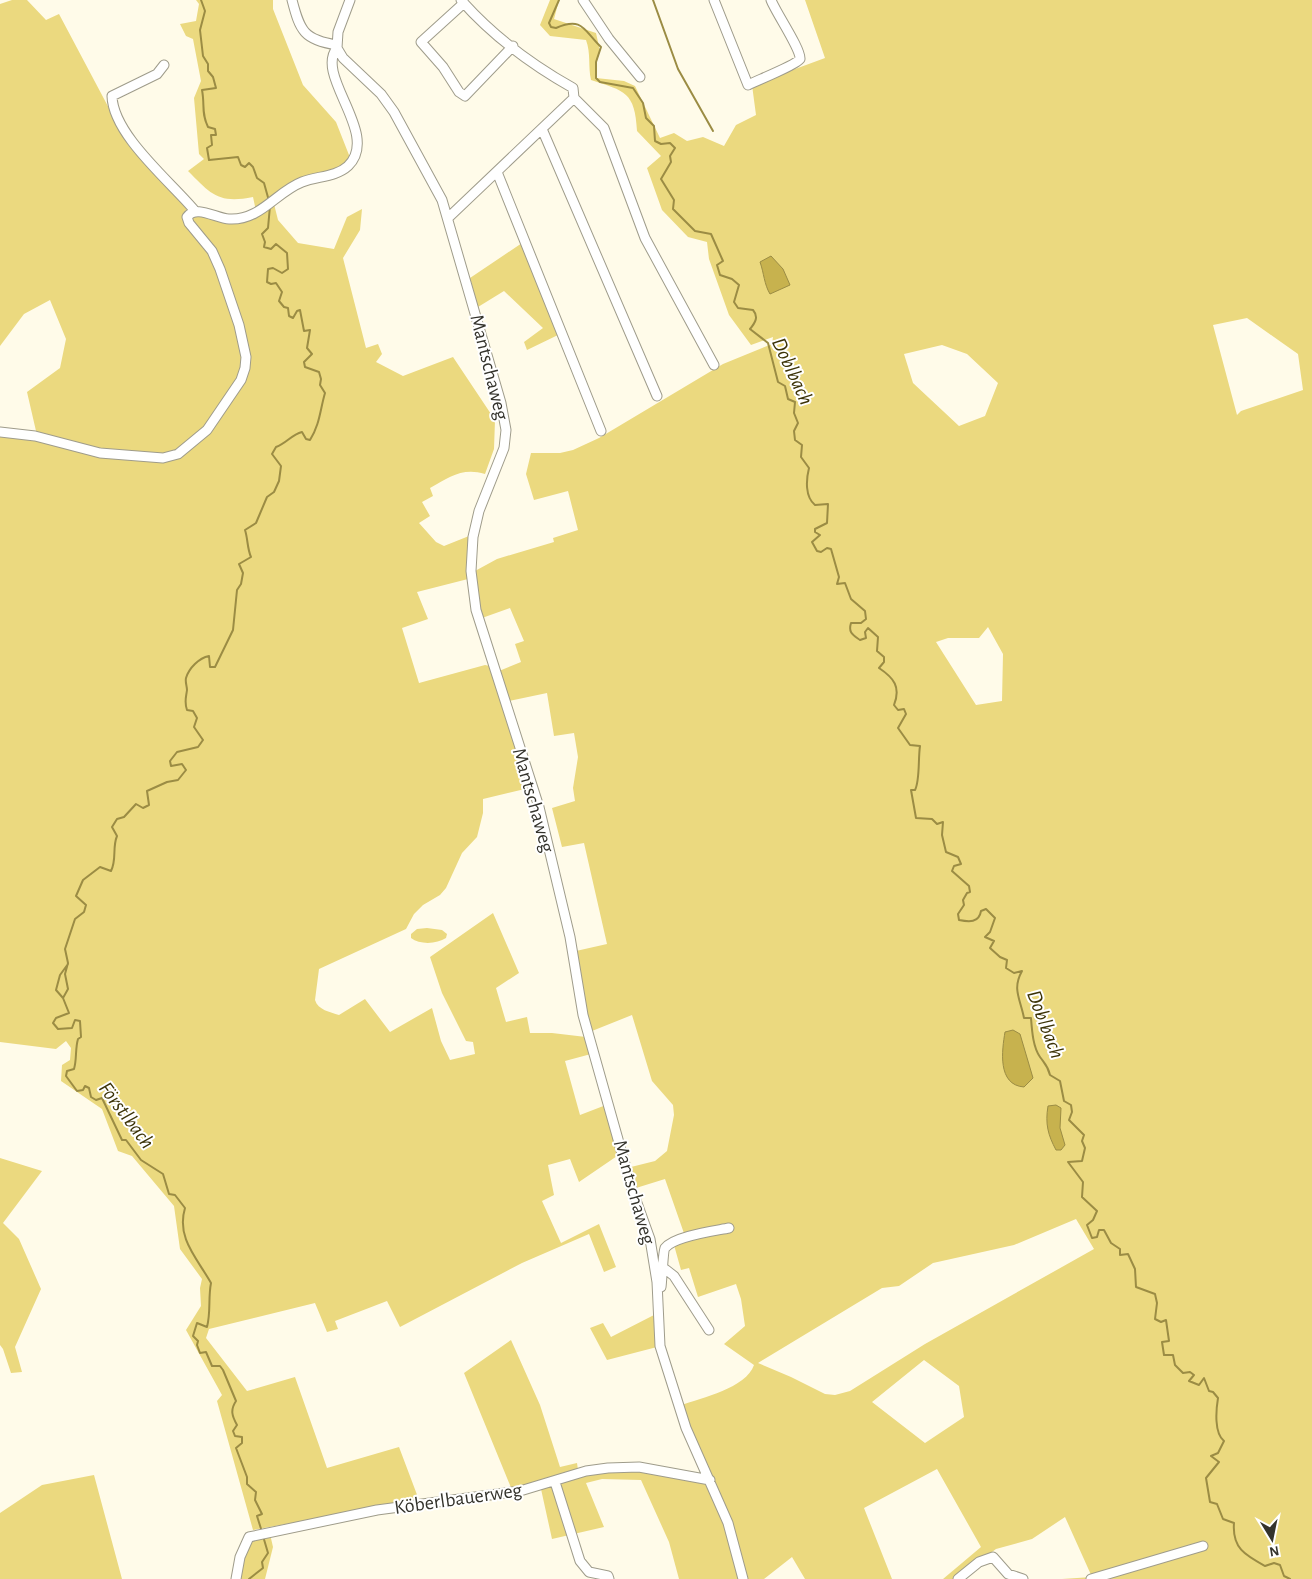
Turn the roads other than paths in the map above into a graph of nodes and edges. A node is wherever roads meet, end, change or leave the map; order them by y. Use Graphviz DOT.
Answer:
graph roads {
  1 [pos="292,0"];
  2 [pos="350,0"];
  3 [pos="583,0"];
  4 [pos="714,0"];
  5 [pos="771,0"];
  6 [pos="463,1"];
  7 [pos="513,46"];
  8 [pos="337,47"];
  9 [pos="164,65"];
  10 [pos="640,77"];
  11 [pos="574,98"];
  12 [pos="542,129"];
  13 [pos="497,172"];
  14 [pos="195,212"];
  15 [pos="449,217"];
  16 [pos="714,364"];
  17 [pos="657,396"];
  18 [pos="601,431"];
  19 [pos="0,432"];
  20 [pos="729,1228"];
  21 [pos="650,1239"];
  22 [pos="663,1256"];
  23 [pos="664,1269"];
  24 [pos="658,1303"];
  25 [pos="709,1330"];
  26 [pos="710,1480"];
  27 [pos="555,1482"];
  28 [pos="1203,1546"];
  29 [pos="236,1579"];
  30 [pos="609,1579"];
  31 [pos="743,1579"];
  32 [pos="958,1579"];
  33 [pos="1024,1579"];
  34 [pos="1091,1579"];
  1 -- 8 [label="street"];
  2 -- 8 [label="street"];
  3 -- 10 [label="street"];
  4 -- 5 [label="street"];
  6 -- 7 [label="street"];
  6 -- 7 [label="street"];
  7 -- 11 [label="street"];
  8 -- 14 [label="street"];
  8 -- 15 [label="street, Mantschaweg"];
  9 -- 14 [label="street"];
  11 -- 12 [label="street"];
  11 -- 16 [label="street"];
  12 -- 13 [label="street"];
  12 -- 17 [label="street"];
  13 -- 15 [label="street"];
  13 -- 18 [label="street"];
  14 -- 19 [label="street"];
  15 -- 21 [label="street, Mantschaweg"];
  20 -- 22 [label="street"];
  21 -- 22 [label="street"];
  21 -- 24 [label="street, Mantschaweg"];
  22 -- 23 [label="street"];
  23 -- 24 [label="street"];
  23 -- 25 [label="street"];
  24 -- 26 [label="street, Mantschaweg"];
  26 -- 27 [label="street, Köberlbauerweg"];
  26 -- 31 [label="street, Mantschaweg"];
  27 -- 29 [label="street, Köberlbauerweg"];
  27 -- 30 [label="street"];
  28 -- 34 [label="street"];
  32 -- 33 [label="street"];
}
